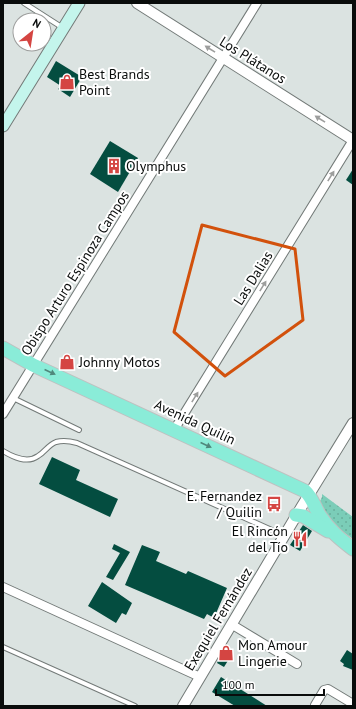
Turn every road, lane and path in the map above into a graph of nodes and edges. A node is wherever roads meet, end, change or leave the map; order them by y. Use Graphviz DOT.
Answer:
graph roads {
  1 [pos="24,3"];
  2 [pos="79,3"];
  3 [pos="137,3"];
  4 [pos="257,3"];
  5 [pos="63,28"];
  6 [pos="223,58"];
  7 [pos="3,126"];
  8 [pos="353,140"];
  9 [pos="3,348"];
  10 [pos="33,365"];
  11 [pos="13,398"];
  12 [pos="5,405"];
  13 [pos="3,414"];
  14 [pos="353,423"];
  15 [pos="79,430"];
  16 [pos="174,430"];
  17 [pos="3,451"];
  18 [pos="309,495"];
  19 [pos="296,516"];
  20 [pos="332,532"];
  21 [pos="284,535"];
  22 [pos="353,549"];
  23 [pos="3,587"];
  24 [pos="231,624"];
  25 [pos="3,647"];
  26 [pos="297,664"];
  27 [pos="200,677"];
  28 [pos="315,704"];
  29 [pos="353,704"];
  30 [pos="135,706"];
  31 [pos="183,706"];
  1 -- 5 [label="lane"];
  2 -- 5 [label="main road"];
  6 -- 3 [label="street, Los Plátanos, one-way"];
  4 -- 6 [label="street, Obispo Arturo Espinoza Campos"];
  5 -- 7 [label="main road"];
  8 -- 6 [label="street, Los Plátanos, one-way"];
  6 -- 10 [label="street, Obispo Arturo Espinoza Campos"];
  16 -- 8 [label="street, Las Dalias, one-way"];
  9 -- 10 [label="main road, Avenida Quilín"];
  10 -- 11 [label="street, Obispo Arturo Espinoza Campos"];
  10 -- 16 [label="main road, Avenida Quilín, one-way"];
  11 -- 12 [label="street, Obispo Arturo Espinoza Campos"];
  11 -- 15 [label="lane"];
  12 -- 13 [label="street, Obispo Arturo Espinoza Campos"];
  14 -- 18 [label="street, Exequiel Fernández"];
  16 -- 18 [label="main road, Avenida Quilín, one-way"];
  17 -- 21 [label="lane"];
  18 -- 19 [label="street, Exequiel Fernández"];
  18 -- 20 [label="main road"];
  19 -- 20 [label="main road"];
  19 -- 21 [label="street, Exequiel Fernández"];
  20 -- 22 [label="main road"];
  21 -- 24 [label="street, Exequiel Fernández"];
  23 -- 27 [label="street"];
  24 -- 26 [label="street"];
  24 -- 27 [label="street, Exequiel Fernández"];
  25 -- 30 [label="lane"];
  27 -- 31 [label="street, Exequiel Fernández"];
  28 -- 29 [label="street"];
}
